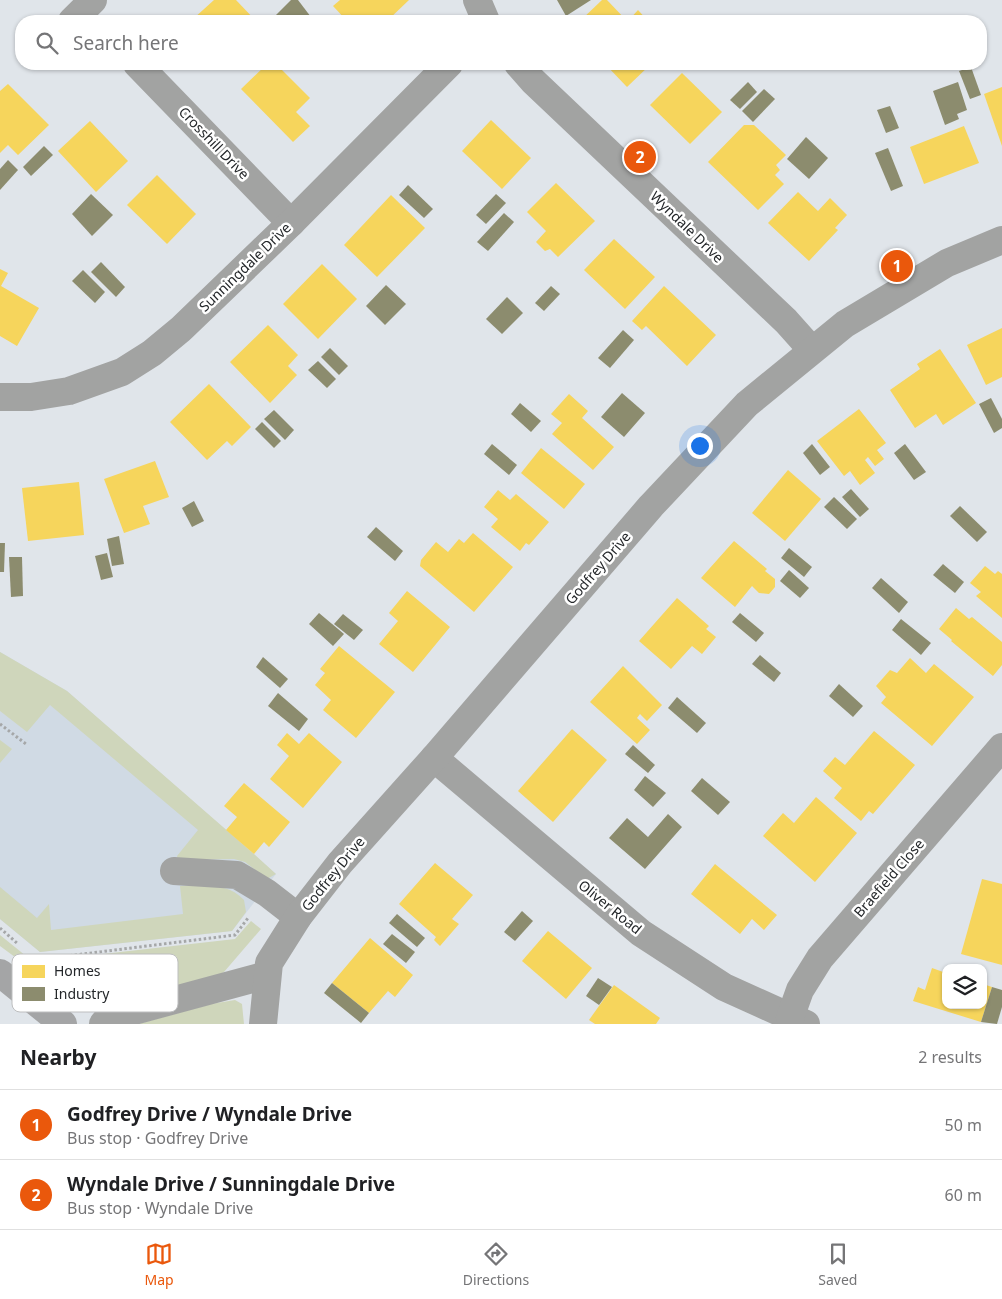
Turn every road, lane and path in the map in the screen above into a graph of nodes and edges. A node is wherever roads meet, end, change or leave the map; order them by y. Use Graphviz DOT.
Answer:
graph roads {
  1 [pos="477,0"];
  2 [pos="483,15"];
  3 [pos="143,70"];
  4 [pos="443,70"];
  5 [pos="524,70"];
  6 [pos="291,223"];
  7 [pos="1002,240"];
  8 [pos="812,350"];
  9 [pos="0,397"];
  10 [pos="0,724"];
  11 [pos="26,744"];
  12 [pos="1002,747"];
  13 [pos="434,758"];
  14 [pos="174,871"];
  15 [pos="267,893"];
  16 [pos="298,917"];
  17 [pos="84,954"];
  18 [pos="267,975"];
  19 [pos="178,998"];
  20 [pos="49,1012"];
  21 [pos="126,1012"];
  22 [pos="798,1021"];
  23 [pos="64,1024"];
  24 [pos="103,1024"];
  25 [pos="263,1024"];
  1 -- 2 [label="street"];
  3 -- 6 [label="street, Crosshill Drive"];
  4 -- 6 [label="street, Sunningdale Drive"];
  5 -- 8 [label="street, Wyndale Drive"];
  6 -- 9 [label="street, Sunningdale Drive"];
  7 -- 8 [label="street, Godfrey Drive"];
  8 -- 13 [label="street, Godfrey Drive"];
  10 -- 11 [label="path"];
  12 -- 22 [label="street, Braefield Close"];
  13 -- 16 [label="street, Godfrey Drive"];
  13 -- 22 [label="street, Oliver Road"];
  14 -- 15 [label="street"];
  15 -- 16 [label="street"];
  15 -- 17 [label="path"];
  16 -- 18 [label="street, Godfrey Drive"];
  18 -- 19 [label="street"];
  18 -- 25 [label="street, Godfrey Drive"];
  20 -- 23 [label="main road"];
  21 -- 24 [label="street"];
}
